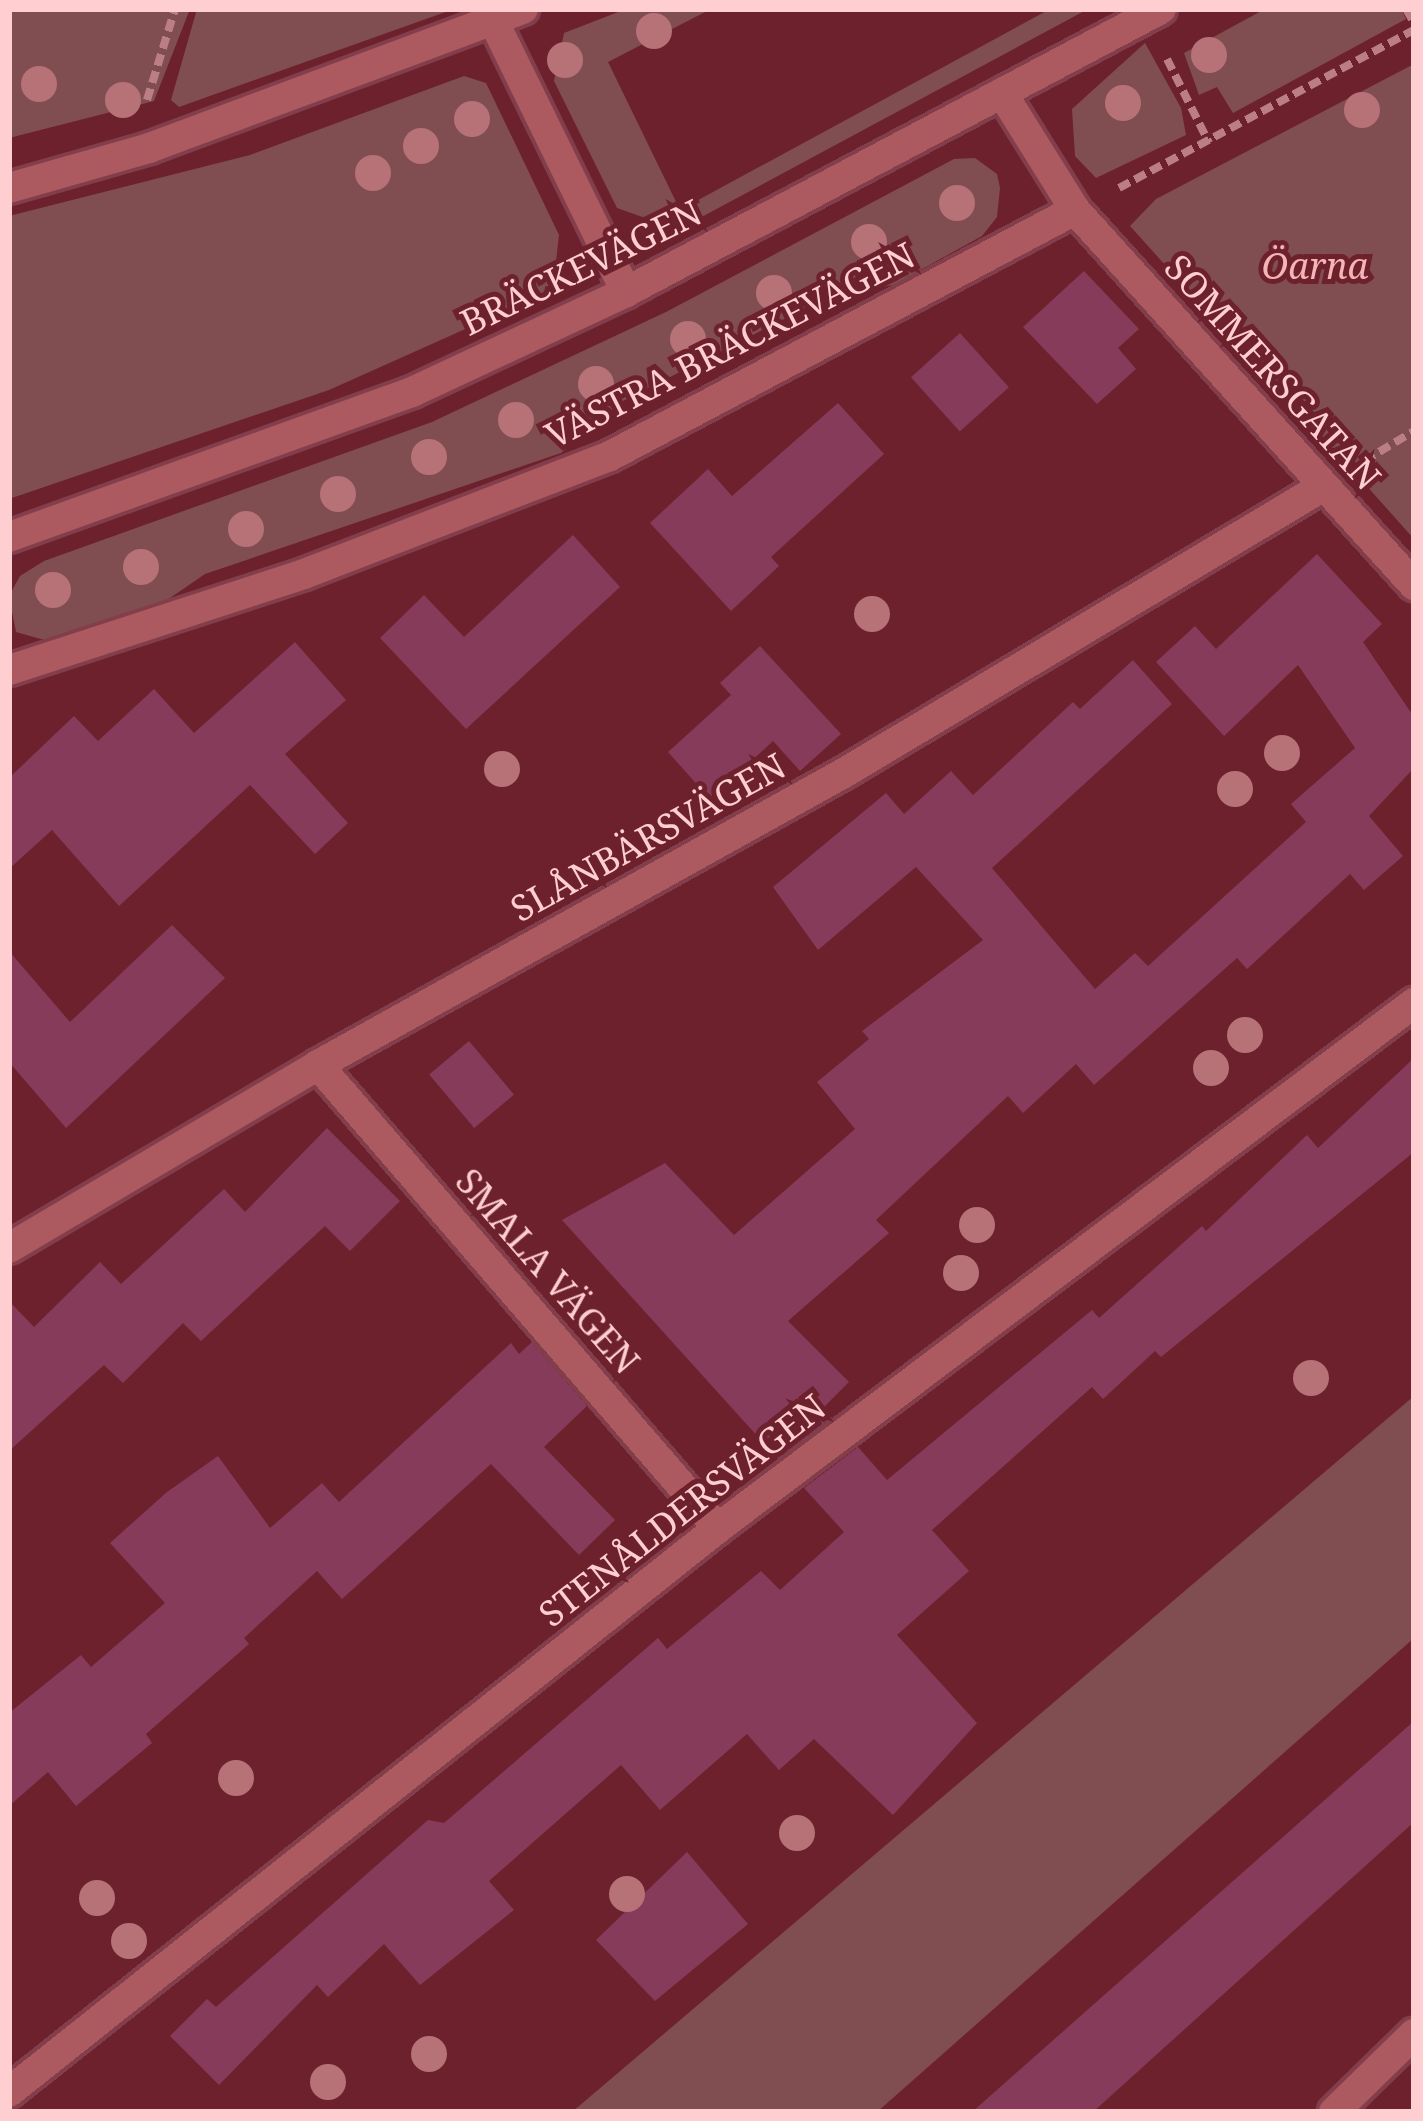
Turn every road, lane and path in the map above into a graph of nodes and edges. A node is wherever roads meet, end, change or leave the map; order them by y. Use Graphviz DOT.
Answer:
graph roads {
  1 [pos="175,9"];
  2 [pos="523,9"];
  3 [pos="1406,9"];
  4 [pos="1153,13"];
  5 [pos="493,20"];
  6 [pos="1414,26"];
  7 [pos="1002,93"];
  8 [pos="1209,143"];
  9 [pos="148,148"];
  10 [pos="9,188"];
  11 [pos="1075,210"];
  12 [pos="626,292"];
  13 [pos="1322,487"];
  14 [pos="9,537"];
  15 [pos="1414,585"];
  16 [pos="9,670"];
  17 [pos="1414,1003"];
  18 [pos="318,1065"];
  19 [pos="9,1248"];
  20 [pos="718,1528"];
  21 [pos="1414,2034"];
  22 [pos="9,2092"];
  23 [pos="1334,2112"];
  1 -- 9 [label="path"];
  2 -- 5 [label="street"];
  3 -- 6 [label="path"];
  4 -- 7 [label="street, BRÄCKEVÄGEN"];
  4 -- 8 [label="path"];
  5 -- 9 [label="street"];
  5 -- 12 [label="street"];
  6 -- 8 [label="path"];
  7 -- 11 [label="street"];
  7 -- 12 [label="street, BRÄCKEVÄGEN"];
  8 -- 11 [label="path"];
  9 -- 10 [label="street"];
  11 -- 13 [label="street, SOMMERSGATAN"];
  11 -- 16 [label="street, VÄSTRA BRÄCKEVÄGEN"];
  12 -- 14 [label="street, BRÄCKEVÄGEN"];
  13 -- 15 [label="street, SOMMERSGATAN"];
  13 -- 18 [label="street, SLÅNBÄRSVÄGEN"];
  17 -- 20 [label="street, STENÅLDERSVÄGEN"];
  18 -- 19 [label="street, SLÅNBÄRSVÄGEN"];
  18 -- 20 [label="street, SMALA VÄGEN"];
  20 -- 22 [label="street, STENÅLDERSVÄGEN"];
  21 -- 23 [label="street"];
}
